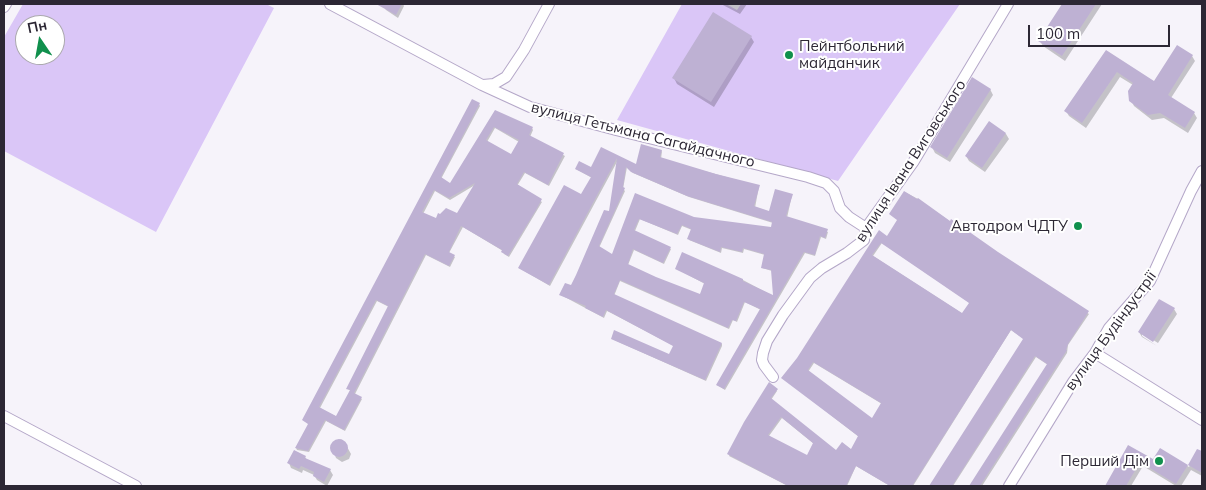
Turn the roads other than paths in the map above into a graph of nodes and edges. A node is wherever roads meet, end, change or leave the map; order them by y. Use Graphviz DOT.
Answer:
graph roads {
  1 [pos="6,4"];
  2 [pos="330,4"];
  3 [pos="549,4"];
  4 [pos="1008,4"];
  5 [pos="4,7"];
  6 [pos="482,85"];
  7 [pos="1202,171"];
  8 [pos="866,228"];
  9 [pos="1095,354"];
  10 [pos="773,377"];
  11 [pos="4,416"];
  12 [pos="1202,420"];
  13 [pos="136,486"];
  14 [pos="1010,486"];
  1 -- 5 [label="street"];
  2 -- 6 [label="street, вулиця Гетьмана Сагайдачного"];
  3 -- 6 [label="street"];
  4 -- 8 [label="street, вулиця Івана Виговського"];
  6 -- 8 [label="street, вулиця Гетьмана Сагайдачного"];
  7 -- 9 [label="street, вулиця Будіндустрії"];
  8 -- 10 [label="street, вулиця Івана Виговського"];
  9 -- 12 [label="street"];
  9 -- 14 [label="street, вулиця Будіндустрії"];
  11 -- 13 [label="street"];
}
